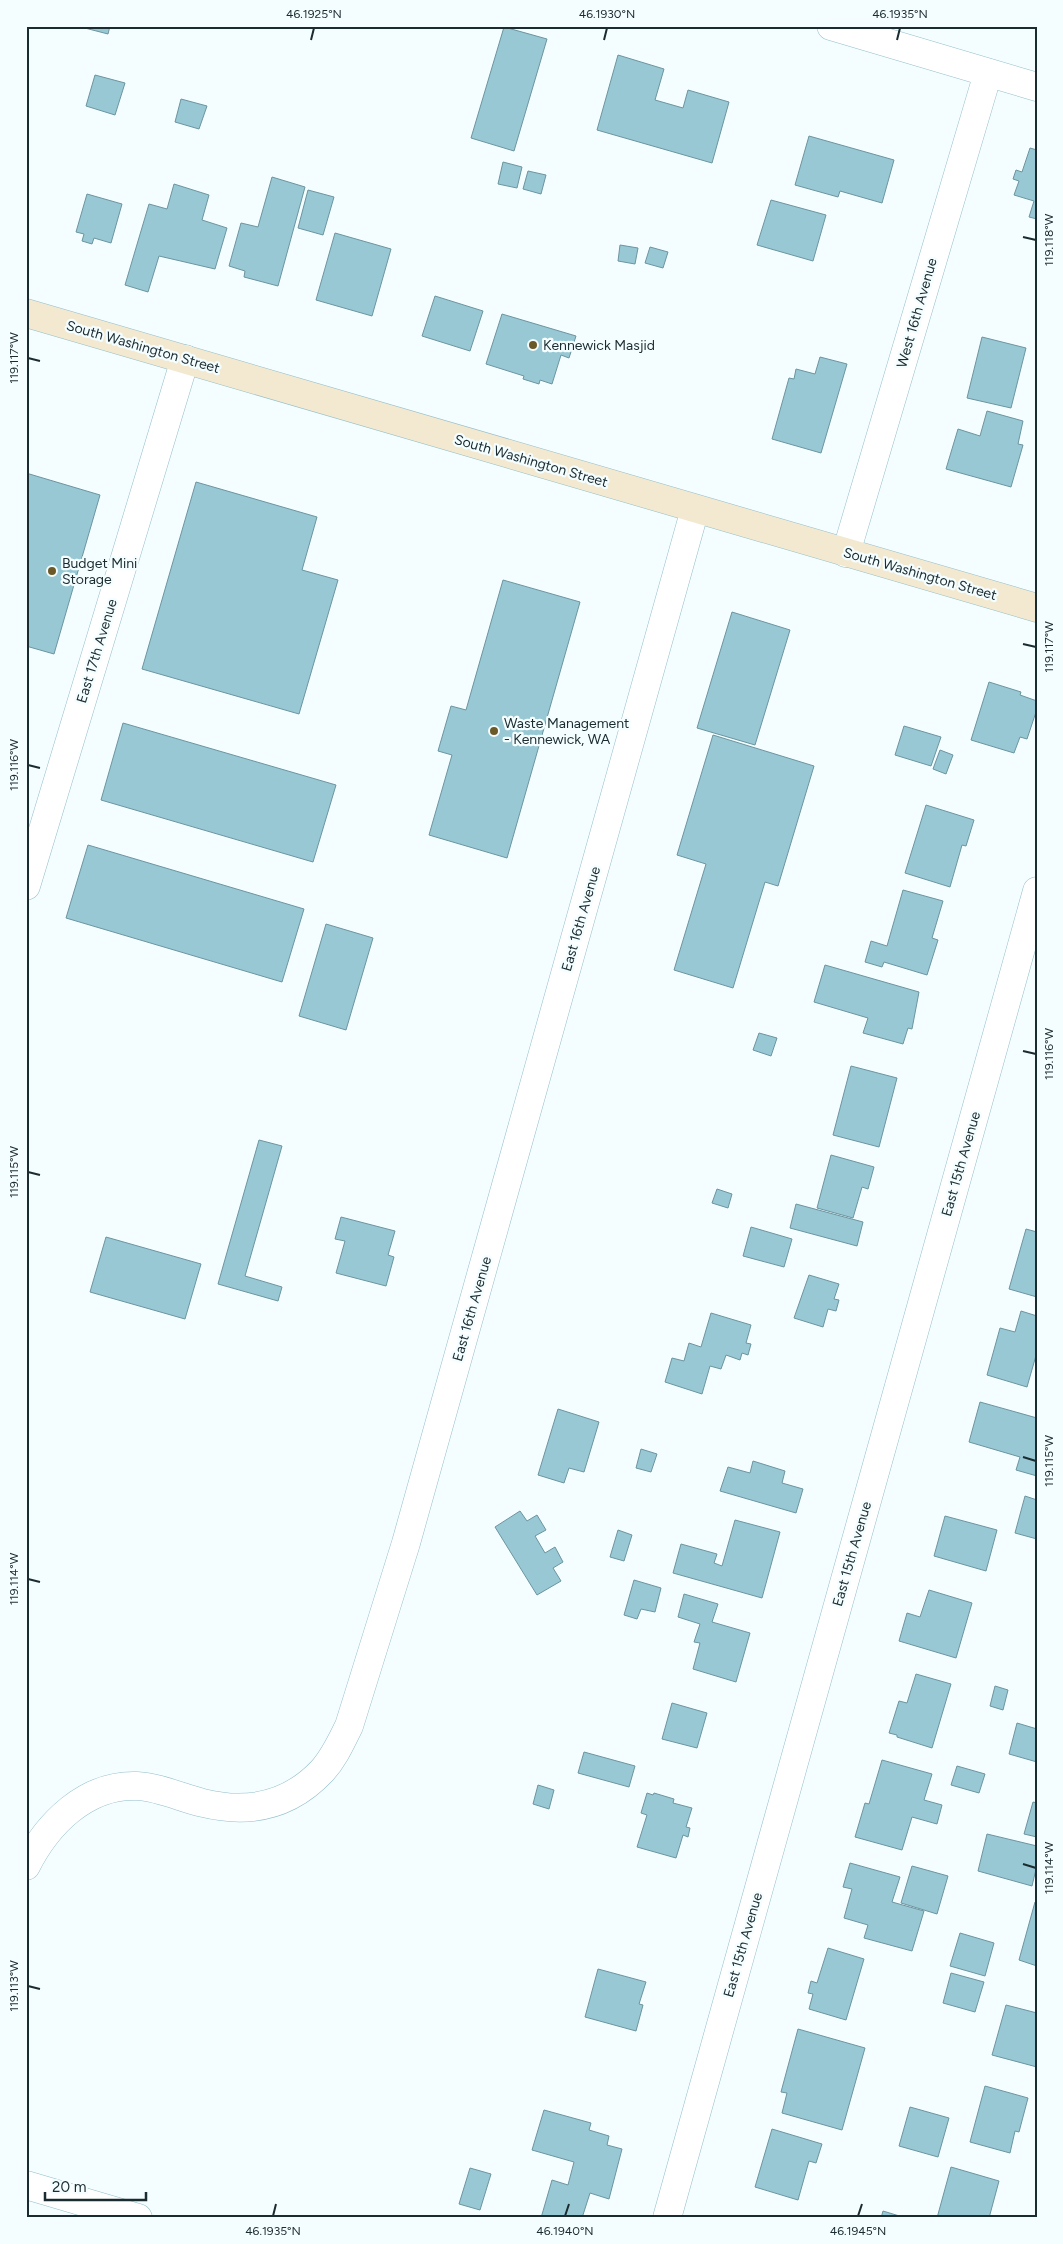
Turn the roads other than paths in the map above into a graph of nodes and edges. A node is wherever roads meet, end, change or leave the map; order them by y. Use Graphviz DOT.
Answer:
graph roads {
  1 [pos="831,26"];
  2 [pos="988,74"];
  3 [pos="1037,88"];
  4 [pos="26,313"];
  5 [pos="184,359"];
  6 [pos="695,509"];
  7 [pos="846,553"];
  8 [pos="1037,608"];
  9 [pos="26,886"];
  10 [pos="1037,891"];
  11 [pos="26,1866"];
  12 [pos="26,2185"];
  13 [pos="138,2218"];
  14 [pos="667,2218"];
  1 -- 2 [label="street"];
  2 -- 3 [label="street"];
  2 -- 7 [label="street, West 16th Avenue"];
  4 -- 5 [label="main road, South Washington Street"];
  5 -- 6 [label="main road, South Washington Street"];
  5 -- 9 [label="street, East 17th Avenue"];
  6 -- 7 [label="main road, South Washington Street"];
  6 -- 11 [label="street, East 16th Avenue"];
  7 -- 8 [label="main road, South Washington Street"];
  10 -- 14 [label="street, East 15th Avenue"];
  12 -- 13 [label="street"];
}
